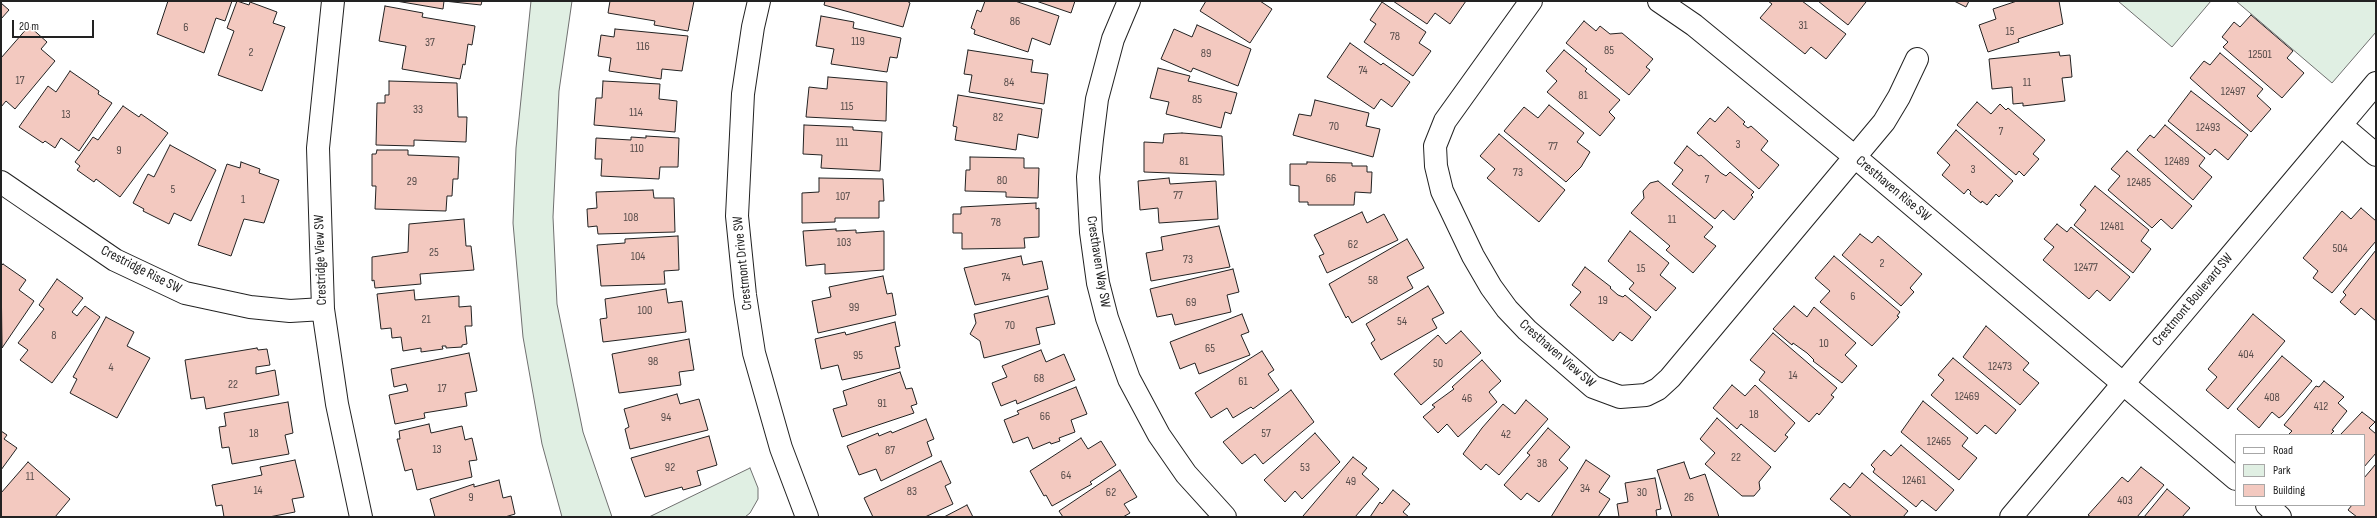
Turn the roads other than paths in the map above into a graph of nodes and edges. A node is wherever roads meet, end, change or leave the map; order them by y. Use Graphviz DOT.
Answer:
graph roads {
  1 [pos="333,1"];
  2 [pos="759,1"];
  3 [pos="1128,1"];
  4 [pos="1531,1"];
  5 [pos="1659,1"];
  6 [pos="1916,58"];
  7 [pos="2376,83"];
  8 [pos="2341,125"];
  9 [pos="2376,155"];
  10 [pos="1855,157"];
  11 [pos="1,182"];
  12 [pos="323,309"];
  13 [pos="2123,383"];
  14 [pos="2235,478"];
  15 [pos="2268,506"];
  16 [pos="804,516"];
  17 [pos="361,517"];
  18 [pos="1225,517"];
  19 [pos="2012,517"];
  20 [pos="2280,517"];
  1 -- 12 [label="street, Crestridge View SW"];
  2 -- 16 [label="street, Crestmont Drive SW"];
  3 -- 18 [label="street, Cresthaven Way SW"];
  4 -- 10 [label="street, Cresthaven View SW"];
  5 -- 10 [label="street, Cresthaven Rise SW"];
  6 -- 10 [label="street, Cresthaven View SW"];
  7 -- 8 [label="street, Crestmont Boulevard SW"];
  8 -- 9 [label="street"];
  8 -- 13 [label="street, Crestmont Boulevard SW"];
  10 -- 13 [label="street, Cresthaven Rise SW"];
  11 -- 12 [label="street, Crestridge Rise SW"];
  12 -- 17 [label="street, Crestridge View SW"];
  13 -- 14 [label="street, Cresthaven Rise SW"];
  13 -- 19 [label="street, Crestmont Boulevard SW"];
  15 -- 20 [label="street"];
}
